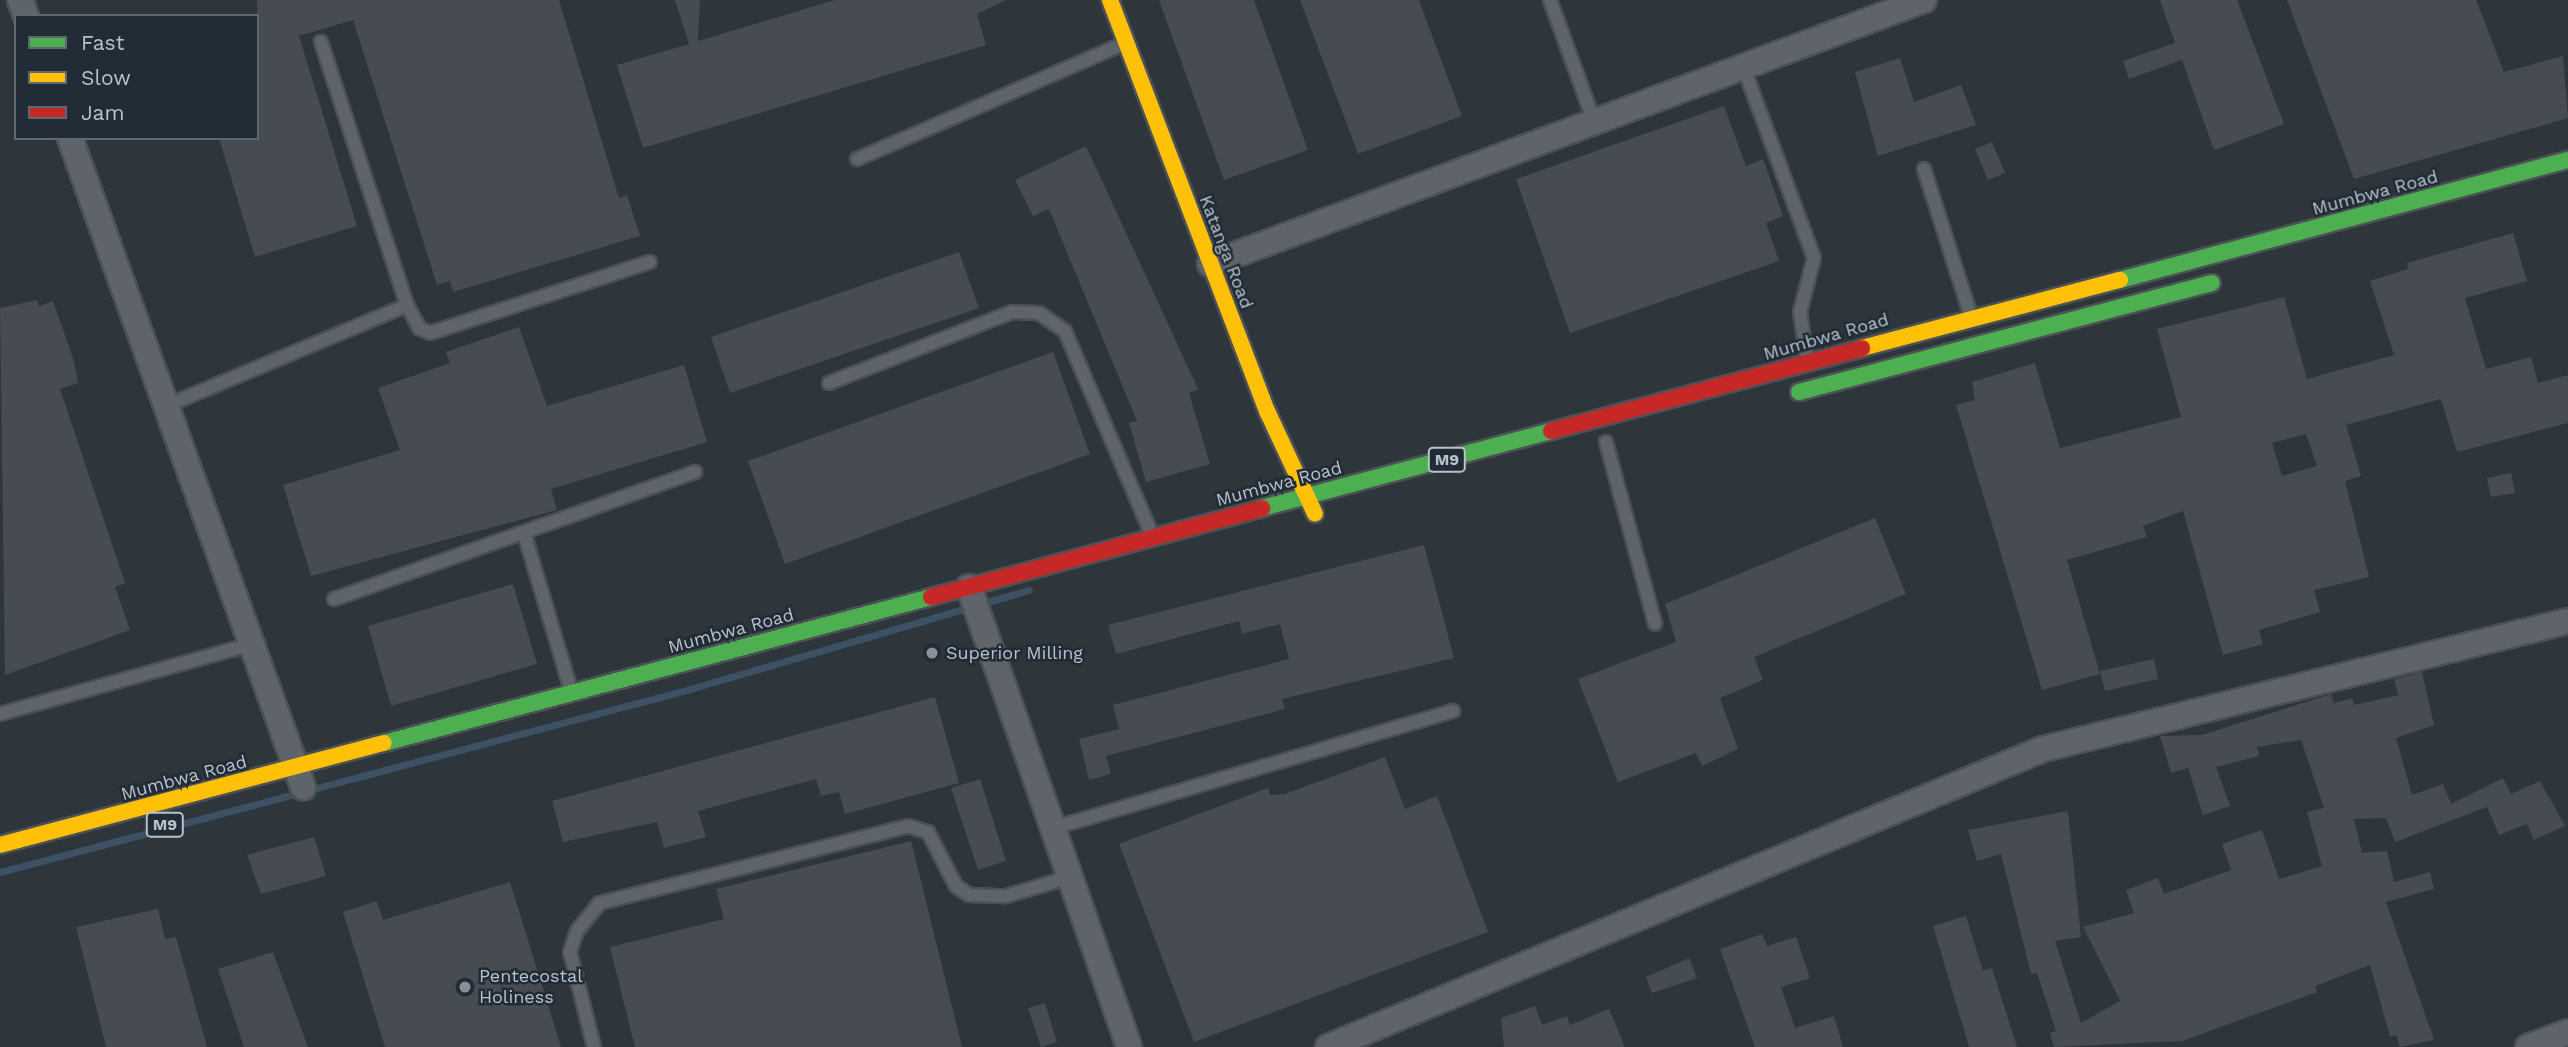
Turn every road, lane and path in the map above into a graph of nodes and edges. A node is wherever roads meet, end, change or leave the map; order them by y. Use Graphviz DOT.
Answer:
graph roads {
  1 [pos="1110,0"];
  2 [pos="1550,0"];
  3 [pos="1924,0"];
  4 [pos="321,42"];
  5 [pos="1125,43"];
  6 [pos="1743,66"];
  7 [pos="1594,121"];
  8 [pos="71,140"];
  9 [pos="857,159"];
  10 [pos="2568,160"];
  11 [pos="1924,169"];
  12 [pos="650,262"];
  13 [pos="1210,264"];
  14 [pos="2235,277"];
  15 [pos="407,305"];
  16 [pos="1971,317"];
  17 [pos="1807,363"];
  18 [pos="829,383"];
  19 [pos="1780,397"];
  20 [pos="166,406"];
  21 [pos="1606,442"];
  22 [pos="695,472"];
  23 [pos="1308,496"];
  24 [pos="1290,521"];
  25 [pos="524,537"];
  26 [pos="1153,537"];
  27 [pos="334,599"];
  28 [pos="999,602"];
  29 [pos="969,603"];
  30 [pos="2568,621"];
  31 [pos="1655,623"];
  32 [pos="252,644"];
  33 [pos="572,694"];
  34 [pos="1453,711"];
  35 [pos="0,714"];
  36 [pos="302,782"];
  37 [pos="1053,828"];
  38 [pos="0,845"];
  39 [pos="1070,877"];
  40 [pos="2568,1032"];
  41 [pos="594,1047"];
  42 [pos="1129,1047"];
  43 [pos="1328,1047"];
  44 [pos="2528,1047"];
  1 -- 5 [label="main road, Katanga Road"];
  2 -- 7 [label="lane"];
  3 -- 6 [label="street"];
  4 -- 15 [label="lane"];
  5 -- 9 [label="lane"];
  5 -- 13 [label="main road, Katanga Road"];
  6 -- 7 [label="street"];
  6 -- 17 [label="lane"];
  7 -- 13 [label="street"];
  8 -- 20 [label="street"];
  10 -- 16 [label="main road, Mumbwa Road / M9"];
  11 -- 16 [label="lane"];
  12 -- 15 [label="lane"];
  13 -- 23 [label="main road, Katanga Road"];
  14 -- 19 [label="main road"];
  15 -- 20 [label="lane"];
  16 -- 17 [label="main road, Mumbwa Road / M9"];
  17 -- 23 [label="main road, Mumbwa Road / M9"];
  18 -- 26 [label="lane"];
  20 -- 32 [label="street"];
  21 -- 31 [label="lane"];
  22 -- 25 [label="lane"];
  23 -- 24 [label="main road, Katanga Road"];
  23 -- 26 [label="main road, Mumbwa Road / M9"];
  25 -- 27 [label="lane"];
  25 -- 33 [label="lane"];
  26 -- 29 [label="main road, Mumbwa Road / M9"];
  28 -- 29 [label="main road, Mumbwa Road / M9"];
  29 -- 33 [label="main road, Mumbwa Road / M9"];
  29 -- 37 [label="street"];
  30 -- 43 [label="street"];
  32 -- 35 [label="lane"];
  32 -- 36 [label="street"];
  33 -- 36 [label="main road, Mumbwa Road / M9"];
  34 -- 37 [label="lane"];
  36 -- 38 [label="main road, Mumbwa Road / M9"];
  37 -- 39 [label="street"];
  39 -- 41 [label="lane"];
  39 -- 42 [label="street"];
  40 -- 44 [label="street"];
}
